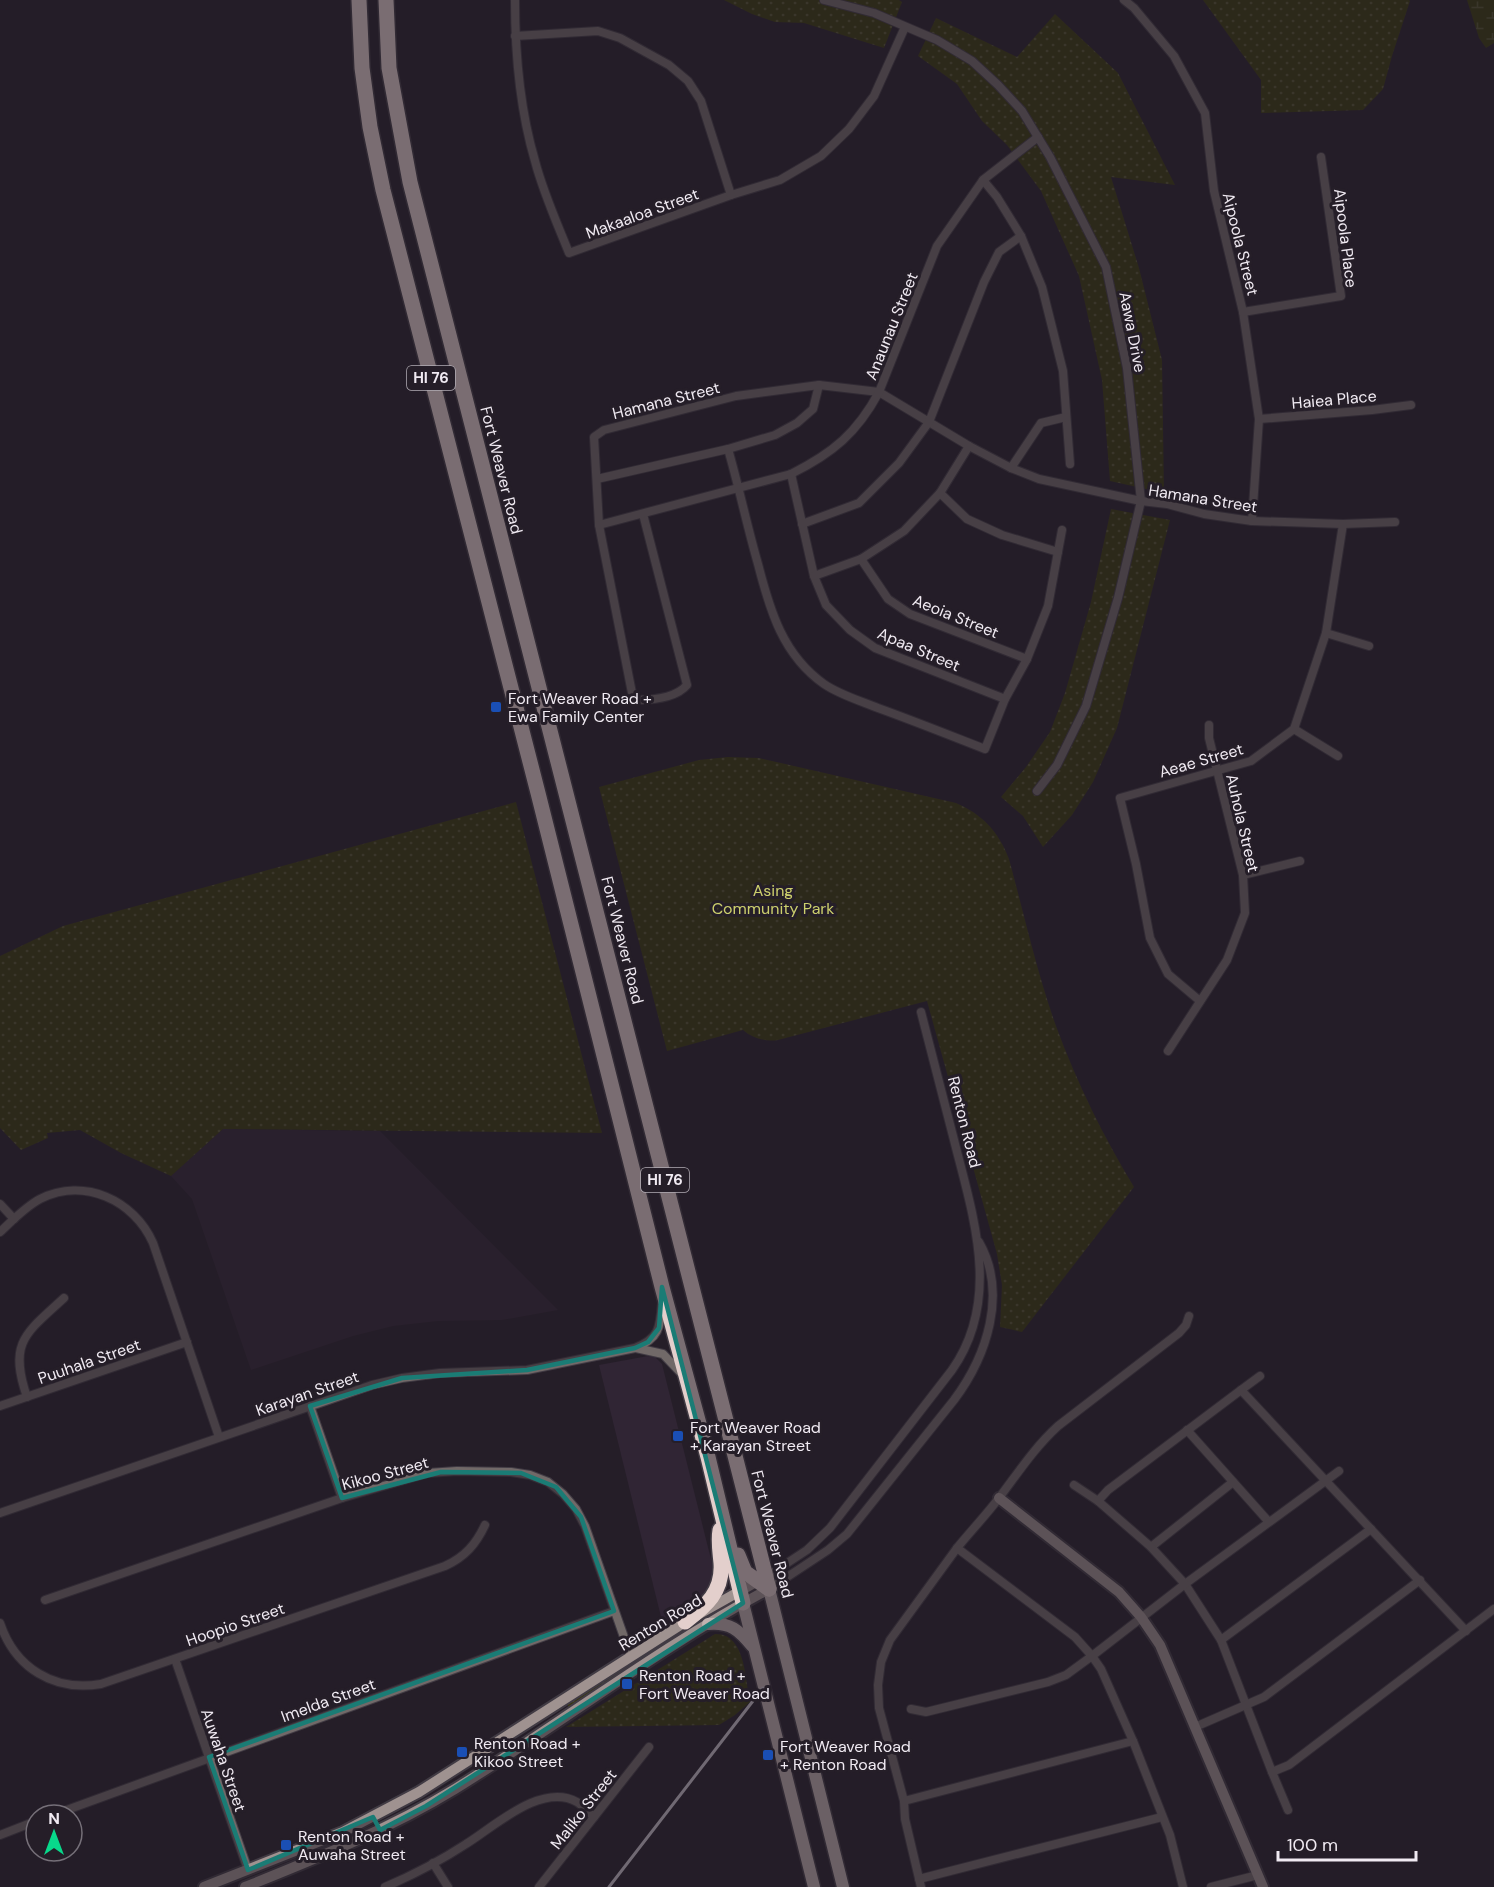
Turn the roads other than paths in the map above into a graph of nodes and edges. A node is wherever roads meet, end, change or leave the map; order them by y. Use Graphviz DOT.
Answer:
graph roads {
  1 [pos="359,0"];
  2 [pos="386,0"];
  3 [pos="514,0"];
  4 [pos="824,0"];
  5 [pos="1124,0"];
  6 [pos="905,27"];
  7 [pos="515,36"];
  8 [pos="1038,137"];
  9 [pos="1321,157"];
  10 [pos="983,180"];
  11 [pos="731,195"];
  12 [pos="1021,236"];
  13 [pos="1243,312"];
  14 [pos="819,385"];
  15 [pos="879,392"];
  16 [pos="1411,405"];
  17 [pos="1066,417"];
  18 [pos="1258,419"];
  19 [pos="929,422"];
  20 [pos="969,446"];
  21 [pos="728,449"];
  22 [pos="1070,464"];
  23 [pos="1011,468"];
  24 [pos="791,474"];
  25 [pos="597,479"];
  26 [pos="740,488"];
  27 [pos="940,493"];
  28 [pos="1141,501"];
  29 [pos="643,514"];
  30 [pos="1252,521"];
  31 [pos="1395,522"];
  32 [pos="802,524"];
  33 [pos="1343,524"];
  34 [pos="599,525"];
  35 [pos="1062,530"];
  36 [pos="1059,552"];
  37 [pos="861,559"];
  38 [pos="814,576"];
  39 [pos="1326,633"];
  40 [pos="1369,646"];
  41 [pos="1027,659"];
  42 [pos="1005,699"];
  43 [pos="1209,725"];
  44 [pos="1294,729"];
  45 [pos="1338,756"];
  46 [pos="1216,769"];
  47 [pos="1037,791"];
  48 [pos="1300,861"];
  49 [pos="1243,875"];
  50 [pos="1200,1001"];
  51 [pos="921,1012"];
  52 [pos="1168,1051"];
  53 [pos="0,1204"];
  54 [pos="14,1219"];
  55 [pos="0,1232"];
  56 [pos="979,1240"];
  57 [pos="662,1287"];
  58 [pos="64,1298"];
  59 [pos="1189,1316"];
  60 [pos="187,1342"];
  61 [pos="634,1348"];
  62 [pos="1260,1376"];
  63 [pos="688,1384"];
  64 [pos="1241,1390"];
  65 [pos="27,1396"];
  66 [pos="0,1406"];
  67 [pos="310,1406"];
  68 [pos="1187,1430"];
  69 [pos="219,1437"];
  70 [pos="1339,1471"];
  71 [pos="1326,1480"];
  72 [pos="1233,1482"];
  73 [pos="1074,1485"];
  74 [pos="342,1498"];
  75 [pos="999,1498"];
  76 [pos="1098,1501"];
  77 [pos="0,1513"];
  78 [pos="723,1521"];
  79 [pos="1268,1521"];
  80 [pos="485,1525"];
  81 [pos="1371,1529"];
  82 [pos="1151,1547"];
  83 [pos="957,1548"];
  84 [pos="1420,1580"];
  85 [pos="764,1582"];
  86 [pos="1185,1584"];
  87 [pos="741,1598"];
  88 [pos="45,1600"];
  89 [pos="1494,1610"];
  90 [pos="614,1611"];
  91 [pos="1141,1617"];
  92 [pos="685,1622"];
  93 [pos="0,1623"];
  94 [pos="708,1624"];
  95 [pos="1466,1631"];
  96 [pos="1221,1640"];
  97 [pos="754,1647"];
  98 [pos="1092,1656"];
  99 [pos="631,1657"];
  100 [pos="175,1659"];
  101 [pos="1248,1704"];
  102 [pos="557,1705"];
  103 [pos="911,1709"];
  104 [pos="565,1718"];
  105 [pos="1196,1727"];
  106 [pos="1133,1742"];
  107 [pos="649,1747"];
  108 [pos="209,1757"];
  109 [pos="1272,1772"];
  110 [pos="903,1801"];
  111 [pos="84,1803"];
  112 [pos="1288,1810"];
  113 [pos="373,1817"];
  114 [pos="594,1817"];
  115 [pos="1162,1817"];
  116 [pos="24,1825"];
  117 [pos="380,1830"];
  118 [pos="0,1834"];
  119 [pos="433,1863"];
  120 [pos="248,1870"];
  121 [pos="1258,1875"];
  122 [pos="920,1883"];
  123 [pos="251,1886"];
  124 [pos="204,1887"];
  125 [pos="385,1887"];
  126 [pos="448,1887"];
  127 [pos="539,1887"];
  128 [pos="814,1887"];
  129 [pos="843,1887"];
  130 [pos="1183,1887"];
  131 [pos="1211,1887"];
  132 [pos="1263,1887"];
  1 -- 57 [label="highway, HI 76"];
  2 -- 85 [label="highway, Fort Weaver Road / HI 76"];
  3 -- 7 [label="street, Makaaloa Street"];
  4 -- 6 [label="street, Aawa Drive"];
  5 -- 13 [label="street, Aipoola Street"];
  6 -- 8 [label="street, Aawa Drive"];
  6 -- 11 [label="street, Makaaloa Street"];
  7 -- 11 [label="street"];
  7 -- 11 [label="street, Makaaloa Street"];
  8 -- 10 [label="street, Anaunau Street"];
  8 -- 28 [label="street, Aawa Drive"];
  9 -- 13 [label="street, Aipoola Place"];
  10 -- 12 [label="street"];
  10 -- 15 [label="street, Anaunau Street"];
  12 -- 17 [label="street"];
  12 -- 19 [label="street"];
  13 -- 18 [label="street, Aipoola Street"];
  14 -- 15 [label="street, Hamana Street"];
  14 -- 21 [label="street"];
  14 -- 25 [label="street, Hamana Street"];
  15 -- 19 [label="street, Hamana Street"];
  15 -- 24 [label="street, Anaunau Street"];
  16 -- 18 [label="street, Haiea Place"];
  17 -- 22 [label="street"];
  17 -- 23 [label="street"];
  18 -- 30 [label="street, Aipoola Street"];
  19 -- 20 [label="street, Hamana Street"];
  19 -- 32 [label="street"];
  20 -- 23 [label="street, Hamana Street"];
  20 -- 27 [label="street"];
  21 -- 25 [label="street"];
  21 -- 26 [label="street"];
  23 -- 28 [label="street, Hamana Street"];
  24 -- 26 [label="street, Anaunau Street"];
  24 -- 32 [label="street, Apaa Street"];
  25 -- 34 [label="street, Hamana Street"];
  26 -- 29 [label="street, Anaunau Street"];
  26 -- 42 [label="street"];
  27 -- 36 [label="street"];
  27 -- 37 [label="street"];
  28 -- 30 [label="street, Hamana Street"];
  28 -- 47 [label="street, Aawa Drive"];
  29 -- 34 [label="street, Anaunau Street"];
  29 -- 34 [label="street, Hamana Street"];
  30 -- 33 [label="street, Hamana Street"];
  31 -- 33 [label="street, Hamana Street"];
  32 -- 38 [label="street, Apaa Street"];
  33 -- 39 [label="street"];
  35 -- 36 [label="street"];
  36 -- 41 [label="street"];
  37 -- 38 [label="street"];
  37 -- 41 [label="street, Aeoia Street"];
  38 -- 42 [label="street, Apaa Street"];
  39 -- 40 [label="street"];
  39 -- 44 [label="street"];
  41 -- 42 [label="street"];
  43 -- 46 [label="street, Auhola Street"];
  44 -- 45 [label="street"];
  44 -- 46 [label="street, Aeae Street"];
  46 -- 49 [label="street, Auhola Street"];
  46 -- 50 [label="street, Aeae Street"];
  48 -- 49 [label="street"];
  49 -- 50 [label="street, Auhola Street"];
  50 -- 52 [label="street, Auhola Street"];
  51 -- 56 [label="street, Renton Road"];
  53 -- 54 [label="street"];
  54 -- 55 [label="street"];
  54 -- 60 [label="street"];
  56 -- 85 [label="street, Renton Road"];
  56 -- 85 [label="street, Renton Road"];
  57 -- 61 [label="street, Karayan Street"];
  57 -- 63 [label="highway, HI 76"];
  58 -- 65 [label="street"];
  59 -- 75 [label="street"];
  60 -- 65 [label="street, Puuhala Street"];
  60 -- 69 [label="street"];
  61 -- 63 [label="street, Karayan Street"];
  61 -- 67 [label="street, Karayan Street"];
  62 -- 64 [label="street"];
  63 -- 78 [label="highway, HI 76"];
  64 -- 68 [label="street"];
  64 -- 71 [label="street"];
  65 -- 66 [label="street, Puuhala Street"];
  67 -- 69 [label="street, Karayan Street"];
  67 -- 74 [label="street"];
  68 -- 72 [label="street"];
  68 -- 76 [label="street"];
  69 -- 77 [label="street, Karayan Street"];
  70 -- 71 [label="street"];
  71 -- 79 [label="street"];
  71 -- 81 [label="street"];
  72 -- 79 [label="street"];
  72 -- 82 [label="street"];
  73 -- 76 [label="street"];
  74 -- 88 [label="street, Kikoo Street"];
  74 -- 90 [label="street, Kikoo Street"];
  75 -- 83 [label="street"];
  75 -- 91 [label="street"];
  76 -- 82 [label="street"];
  78 -- 85 [label="highway"];
  78 -- 87 [label="highway, HI 76"];
  78 -- 92 [label="highway"];
  79 -- 86 [label="street"];
  80 -- 100 [label="street, Hoopio Street"];
  81 -- 84 [label="street"];
  81 -- 96 [label="street"];
  82 -- 86 [label="street"];
  83 -- 98 [label="street"];
  83 -- 110 [label="street"];
  84 -- 95 [label="street"];
  84 -- 101 [label="street"];
  85 -- 87 [label="street, Renton Road"];
  85 -- 129 [label="main road, Fort Weaver Road / HI 76"];
  86 -- 91 [label="street"];
  86 -- 96 [label="street"];
  87 -- 92 [label="street, Renton Road"];
  87 -- 94 [label="street, Renton Road"];
  87 -- 97 [label="main road, HI 76"];
  89 -- 95 [label="street"];
  90 -- 99 [label="street, Kikoo Street"];
  90 -- 108 [label="street, Imelda Street"];
  91 -- 98 [label="street"];
  91 -- 105 [label="street"];
  92 -- 99 [label="street, Renton Road"];
  93 -- 100 [label="street, Hoopio Street"];
  94 -- 97 [label="main road"];
  94 -- 104 [label="street, Renton Road"];
  95 -- 109 [label="street"];
  96 -- 101 [label="street"];
  97 -- 128 [label="main road, HI 76"];
  98 -- 103 [label="street"];
  98 -- 106 [label="street"];
  99 -- 102 [label="street, Renton Road"];
  100 -- 108 [label="street, Auwaha Street"];
  101 -- 105 [label="street"];
  101 -- 109 [label="street"];
  102 -- 104 [label="street"];
  102 -- 113 [label="street, Renton Road"];
  104 -- 117 [label="street, Renton Road"];
  105 -- 121 [label="street"];
  106 -- 110 [label="street"];
  106 -- 115 [label="street"];
  107 -- 114 [label="street, Maliko Street"];
  108 -- 111 [label="street, Imelda Street"];
  108 -- 120 [label="street, Auwaha Street"];
  109 -- 112 [label="street"];
  110 -- 122 [label="street"];
  113 -- 117 [label="street"];
  113 -- 120 [label="street, Renton Road"];
  114 -- 119 [label="street"];
  114 -- 127 [label="street, Maliko Street"];
  115 -- 122 [label="street"];
  115 -- 130 [label="street"];
  116 -- 118 [label="street"];
  117 -- 123 [label="street, Renton Road"];
  119 -- 125 [label="street"];
  119 -- 126 [label="street"];
  120 -- 123 [label="street"];
  120 -- 124 [label="street, Renton Road"];
  121 -- 131 [label="street"];
  121 -- 132 [label="street"];
}
